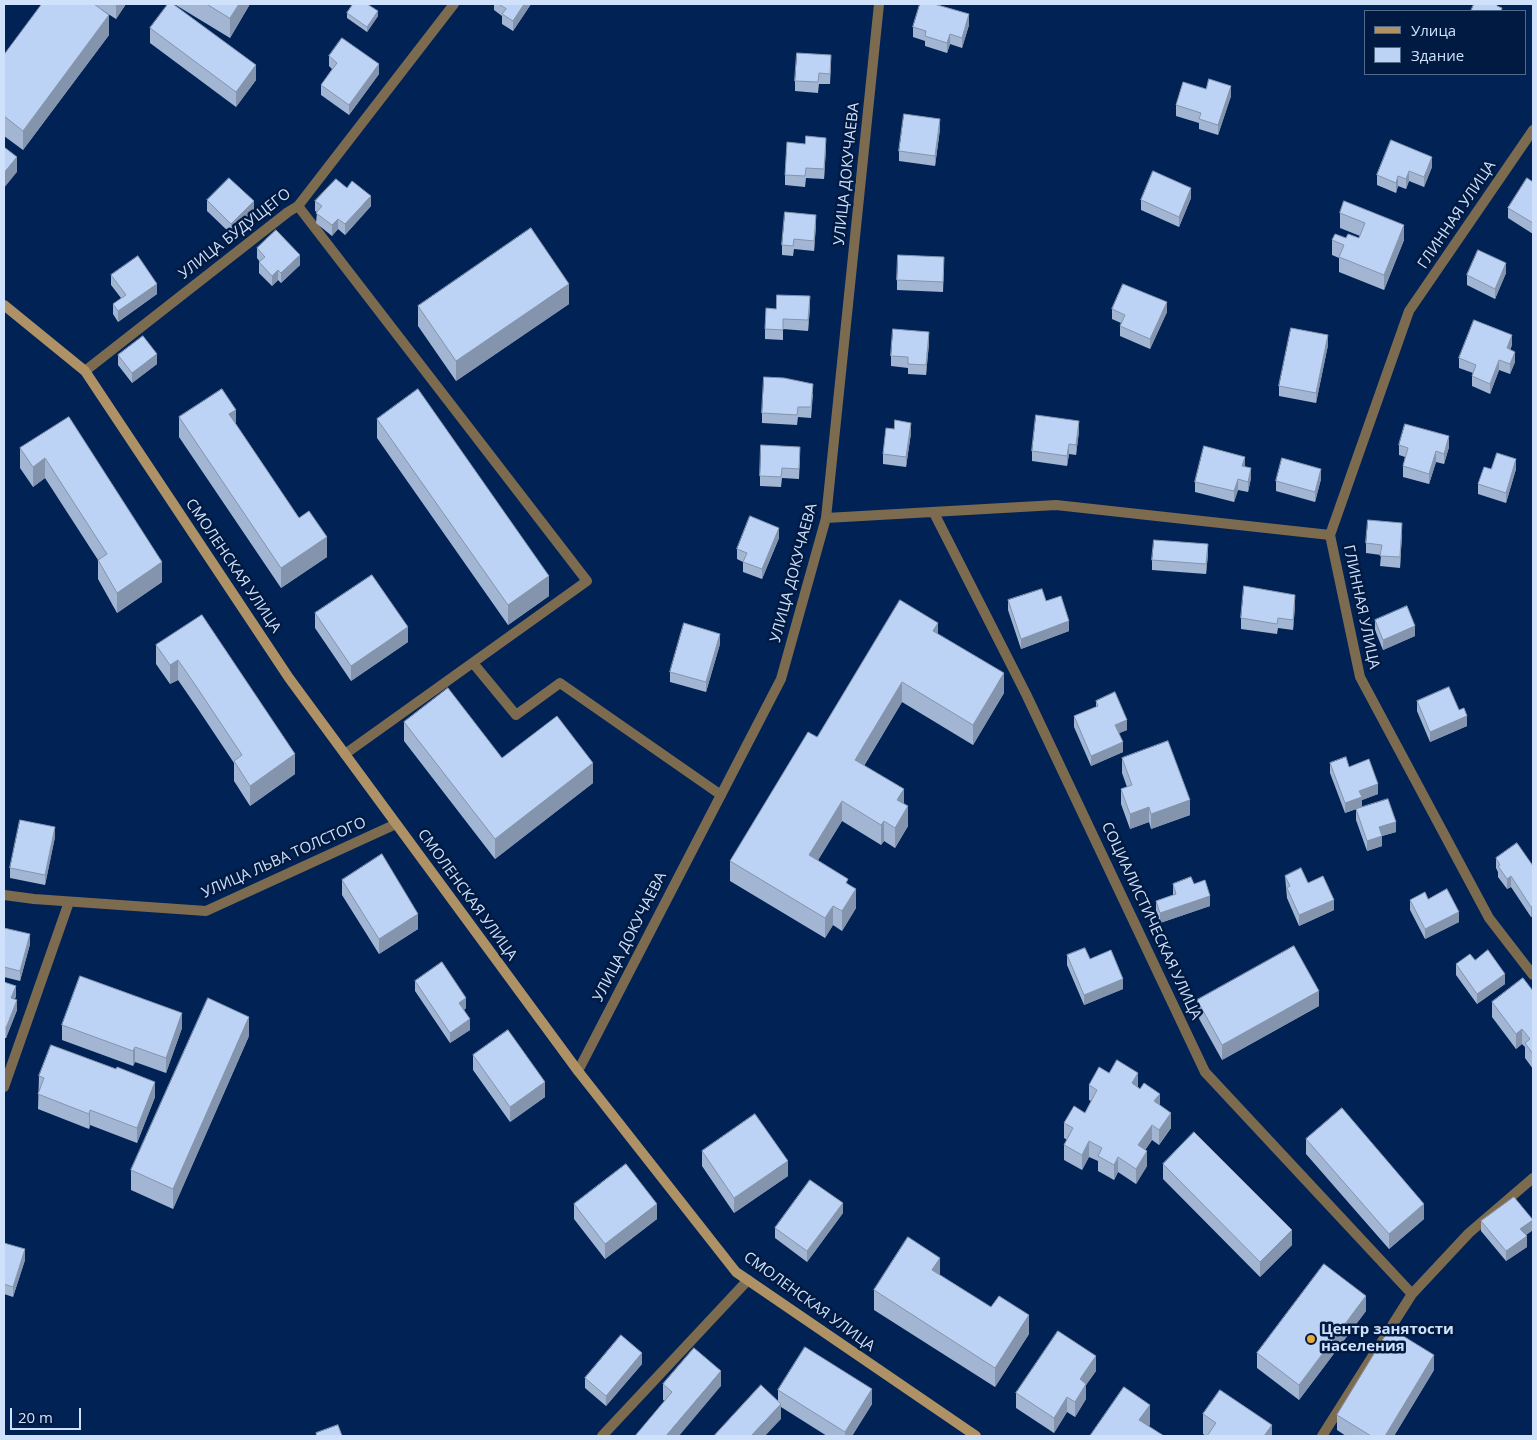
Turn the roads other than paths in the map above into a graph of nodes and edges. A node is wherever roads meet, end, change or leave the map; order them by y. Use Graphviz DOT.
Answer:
graph roads {
  1 [pos="454,4"];
  2 [pos="879,4"];
  3 [pos="1533,130"];
  4 [pos="298,206"];
  5 [pos="4,305"];
  6 [pos="85,371"];
  7 [pos="934,513"];
  8 [pos="826,518"];
  9 [pos="1330,535"];
  10 [pos="473,663"];
  11 [pos="345,754"];
  12 [pos="721,795"];
  13 [pos="396,824"];
  14 [pos="4,894"];
  15 [pos="69,902"];
  16 [pos="1533,975"];
  17 [pos="578,1071"];
  18 [pos="4,1087"];
  19 [pos="1533,1178"];
  20 [pos="748,1280"];
  21 [pos="1412,1294"];
  22 [pos="602,1436"];
  23 [pos="976,1436"];
  24 [pos="1322,1436"];
  1 -- 4 [label="street, УЛИЦА БУДУЩЕГО"];
  2 -- 8 [label="street, УЛИЦА ДОКУЧАЕВА"];
  3 -- 9 [label="street, ГЛИННАЯ УЛИЦА"];
  4 -- 6 [label="street, УЛИЦА БУДУЩЕГО"];
  4 -- 10 [label="street"];
  5 -- 6 [label="main road, СМОЛЕНСКАЯ УЛИЦА"];
  6 -- 11 [label="main road, СМОЛЕНСКАЯ УЛИЦА"];
  7 -- 8 [label="street"];
  7 -- 9 [label="street"];
  7 -- 21 [label="street, СОЦИАЛИСТИЧЕСКАЯ УЛИЦА"];
  8 -- 12 [label="street, УЛИЦА ДОКУЧАЕВА"];
  9 -- 16 [label="street, ГЛИННАЯ УЛИЦА"];
  10 -- 11 [label="street"];
  10 -- 12 [label="street"];
  11 -- 13 [label="main road, СМОЛЕНСКАЯ УЛИЦА"];
  12 -- 17 [label="street, УЛИЦА ДОКУЧАЕВА"];
  13 -- 15 [label="street, УЛИЦА ЛЬВА ТОЛСТОГО"];
  13 -- 17 [label="main road, СМОЛЕНСКАЯ УЛИЦА"];
  14 -- 15 [label="street, УЛИЦА ЛЬВА ТОЛСТОГО"];
  15 -- 18 [label="street"];
  17 -- 20 [label="main road, СМОЛЕНСКАЯ УЛИЦА"];
  19 -- 21 [label="street"];
  20 -- 22 [label="street"];
  20 -- 23 [label="main road, СМОЛЕНСКАЯ УЛИЦА"];
  21 -- 24 [label="street"];
}
